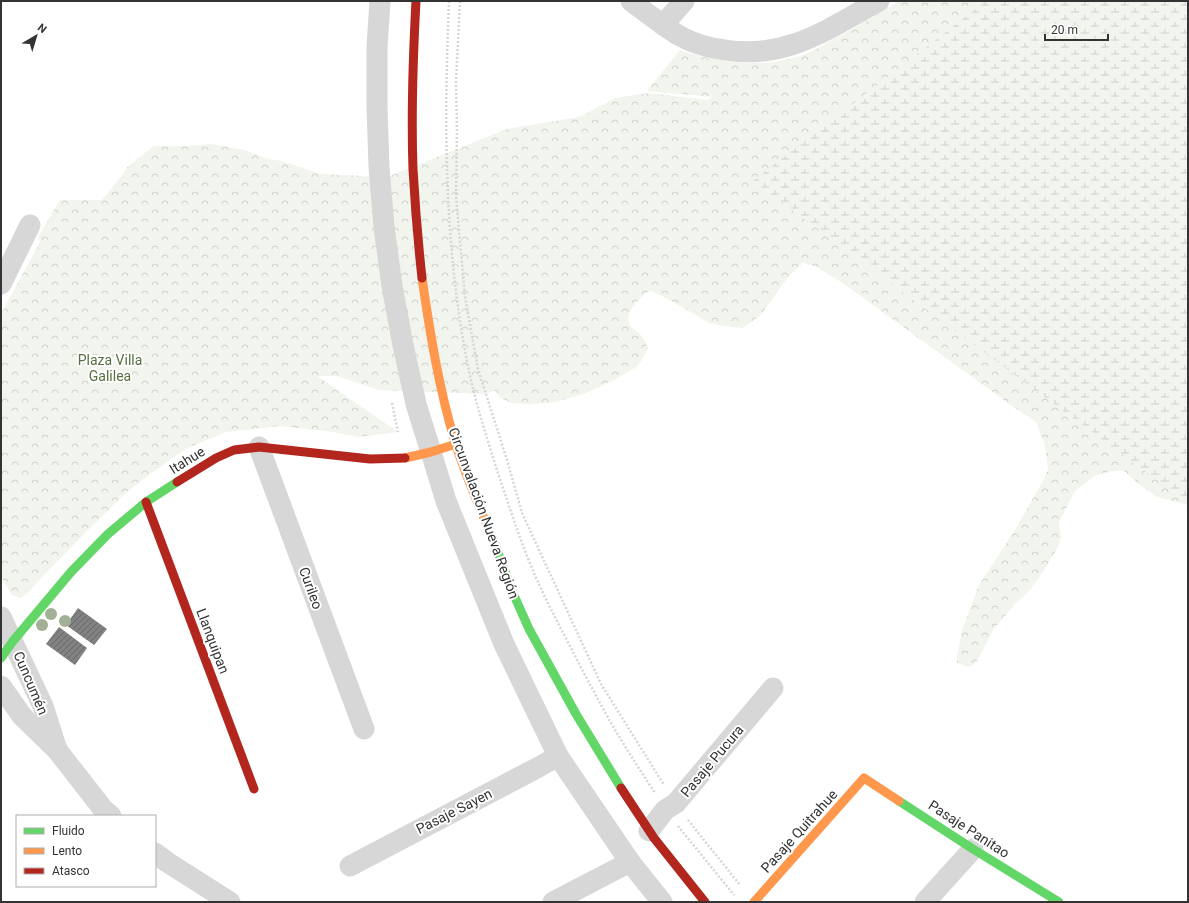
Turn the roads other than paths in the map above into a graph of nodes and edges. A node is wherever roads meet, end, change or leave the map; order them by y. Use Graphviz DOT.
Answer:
graph roads {
  1 [pos="380,1"];
  2 [pos="416,1"];
  3 [pos="631,1"];
  4 [pos="684,1"];
  5 [pos="878,1"];
  6 [pos="663,25"];
  7 [pos="30,225"];
  8 [pos="1,284"];
  9 [pos="456,444"];
  10 [pos="259,447"];
  11 [pos="431,452"];
  12 [pos="146,502"];
  13 [pos="1,617"];
  14 [pos="13,641"];
  15 [pos="1,658"];
  16 [pos="1,686"];
  17 [pos="773,688"];
  18 [pos="364,729"];
  19 [pos="57,750"];
  20 [pos="558,756"];
  21 [pos="864,778"];
  22 [pos="254,789"];
  23 [pos="110,815"];
  24 [pos="649,831"];
  25 [pos="973,849"];
  26 [pos="156,854"];
  27 [pos="630,862"];
  28 [pos="350,866"];
  29 [pos="230,902"];
  30 [pos="553,902"];
  31 [pos="662,902"];
  32 [pos="704,902"];
  33 [pos="754,902"];
  34 [pos="925,902"];
  35 [pos="1059,902"];
  1 -- 11 [label="street, Circunvalación Nueva Región"];
  2 -- 9 [label="street, Circunvalación Nueva Región"];
  3 -- 6 [label="street"];
  4 -- 6 [label="street"];
  5 -- 6 [label="street"];
  7 -- 8 [label="street"];
  9 -- 11 [label="street, Itahue"];
  9 -- 24 [label="street, Circunvalación Nueva Región"];
  10 -- 11 [label="street, Itahue"];
  10 -- 12 [label="street, Itahue"];
  10 -- 18 [label="street, Curileo"];
  11 -- 20 [label="street, Circunvalación Nueva Región"];
  12 -- 14 [label="street, Itahue"];
  12 -- 22 [label="street, Llanquipan"];
  13 -- 14 [label="street, Cuncumén"];
  14 -- 15 [label="street, Itahue"];
  14 -- 19 [label="street, Cuncumén"];
  16 -- 19 [label="street, Cuncumén"];
  17 -- 24 [label="street, Pasaje Pucura"];
  19 -- 23 [label="street, Cuncumén"];
  20 -- 27 [label="street, Circunvalación Nueva Región"];
  20 -- 28 [label="street, Pasaje Sayen"];
  21 -- 25 [label="street, Pasaje Panitao"];
  21 -- 33 [label="street, Pasaje Quitrahue"];
  24 -- 32 [label="street, Circunvalación Nueva Región"];
  25 -- 34 [label="street"];
  25 -- 35 [label="street, Pasaje Panitao"];
  26 -- 29 [label="street"];
  27 -- 30 [label="street"];
  27 -- 31 [label="street, Circunvalación Nueva Región"];
}
